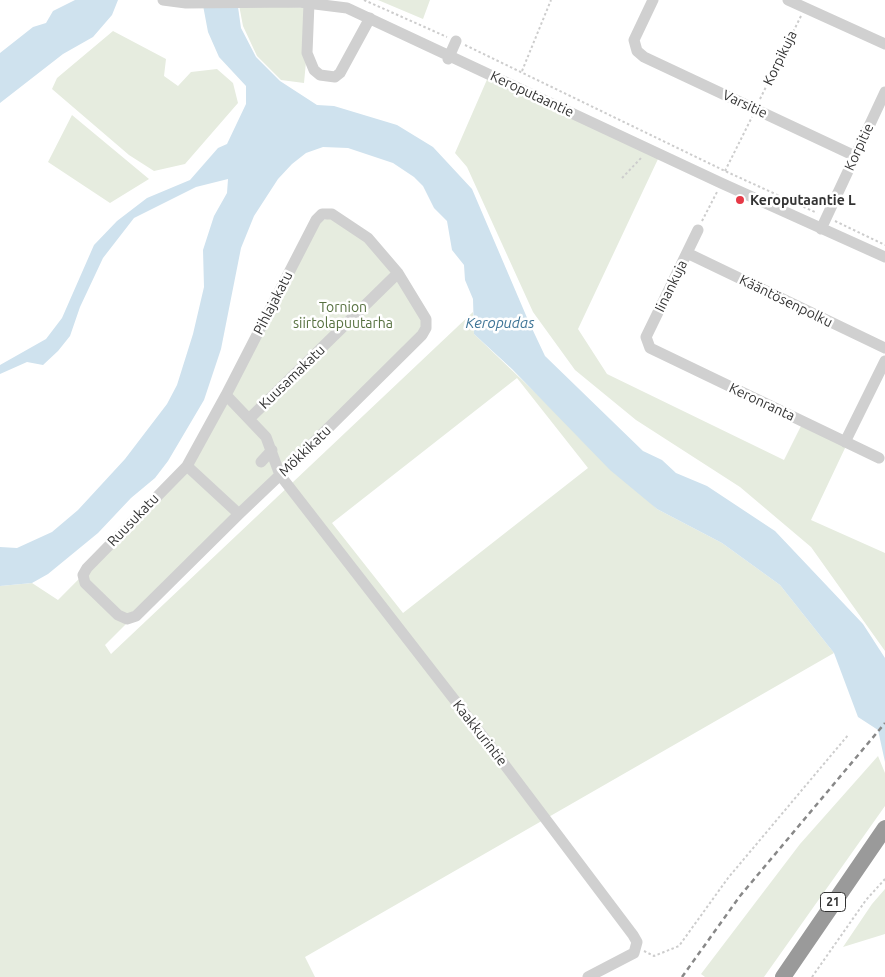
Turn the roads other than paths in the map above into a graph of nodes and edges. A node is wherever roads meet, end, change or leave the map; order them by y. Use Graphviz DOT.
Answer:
graph roads {
  1 [pos="163,0"];
  2 [pos="653,0"];
  3 [pos="788,0"];
  4 [pos="313,2"];
  5 [pos="370,18"];
  6 [pos="456,41"];
  7 [pos="885,44"];
  8 [pos="449,57"];
  9 [pos="885,92"];
  10 [pos="855,156"];
  11 [pos="821,228"];
  12 [pos="698,230"];
  13 [pos="686,253"];
  14 [pos="885,256"];
  15 [pos="398,272"];
  16 [pos="647,343"];
  17 [pos="885,348"];
  18 [pos="885,361"];
  19 [pos="226,395"];
  20 [pos="250,418"];
  21 [pos="845,442"];
  22 [pos="272,450"];
  23 [pos="879,458"];
  24 [pos="261,462"];
  25 [pos="186,466"];
  26 [pos="280,475"];
  27 [pos="239,514"];
  28 [pos="136,616"];
  29 [pos="885,828"];
  30 [pos="588,977"];
  31 [pos="783,977"];
  1 -- 4 [label="street, Keroputaantie"];
  2 -- 10 [label="street, Varsitie"];
  3 -- 7 [label="street"];
  4 -- 5 [label="street, Keroputaantie"];
  4 -- 5 [label="street"];
  5 -- 8 [label="street, Keroputaantie"];
  6 -- 8 [label="street"];
  8 -- 11 [label="street, Keroputaantie"];
  9 -- 10 [label="street, Korpitie"];
  10 -- 11 [label="street, Korpitie"];
  11 -- 14 [label="street, Keroputaantie"];
  12 -- 13 [label="street, Iinankuja"];
  13 -- 16 [label="street, Iinankuja"];
  13 -- 17 [label="street, Kääntösenpolku"];
  15 -- 19 [label="street, Pihlajakatu"];
  15 -- 20 [label="street, Kuusamakatu"];
  15 -- 26 [label="street, Mökkikatu"];
  16 -- 21 [label="street, Keronranta"];
  18 -- 21 [label="street"];
  19 -- 20 [label="street"];
  19 -- 25 [label="street"];
  20 -- 22 [label="street"];
  21 -- 23 [label="street, Keronranta"];
  22 -- 24 [label="street"];
  22 -- 26 [label="street"];
  25 -- 27 [label="street"];
  25 -- 28 [label="street, Ruusukatu"];
  26 -- 27 [label="street, Mökkikatu"];
  26 -- 30 [label="street, Kaakkurintie"];
  27 -- 28 [label="street, Mökkikatu"];
  29 -- 31 [label="highway, 21"];
}
